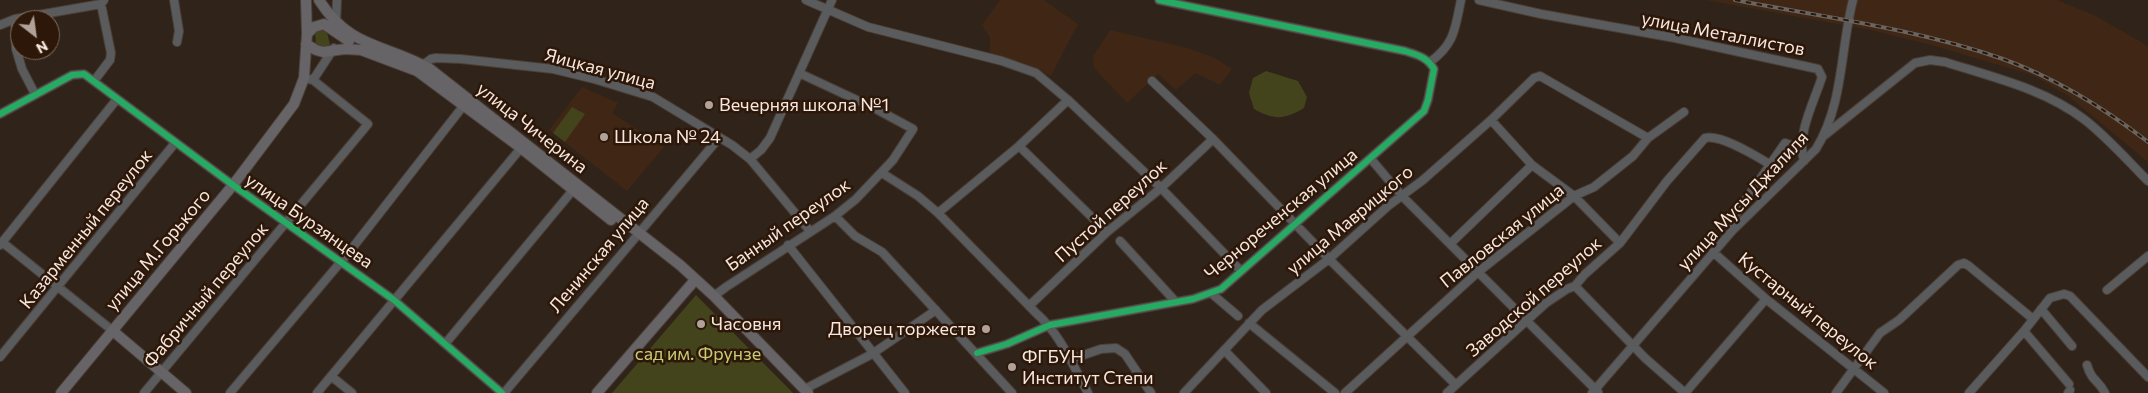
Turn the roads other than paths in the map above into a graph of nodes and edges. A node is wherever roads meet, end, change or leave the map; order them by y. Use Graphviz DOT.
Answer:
graph roads {
  1 [pos="174,0"];
  2 [pos="306,0"];
  3 [pos="319,0"];
  4 [pos="337,0"];
  5 [pos="806,0"];
  6 [pos="832,0"];
  7 [pos="1159,0"];
  8 [pos="1461,0"];
  9 [pos="1480,0"];
  10 [pos="1853,0"];
  11 [pos="103,2"];
  12 [pos="60,10"];
  13 [pos="827,11"];
  14 [pos="306,39"];
  15 [pos="334,39"];
  16 [pos="176,42"];
  17 [pos="19,60"];
  18 [pos="1430,62"];
  19 [pos="423,65"];
  20 [pos="799,73"];
  21 [pos="309,79"];
  22 [pos="94,81"];
  23 [pos="1152,81"];
  24 [pos="35,94"];
  25 [pos="117,99"];
  26 [pos="1068,100"];
  27 [pos="464,105"];
  28 [pos="1684,112"];
  29 [pos="0,114"];
  30 [pos="1490,120"];
  31 [pos="1825,135"];
  32 [pos="720,138"];
  33 [pos="1648,138"];
  34 [pos="1213,139"];
  35 [pos="176,142"];
  36 [pos="1019,146"];
  37 [pos="521,148"];
  38 [pos="1800,150"];
  39 [pos="750,159"];
  40 [pos="1371,159"];
  41 [pos="1804,160"];
  42 [pos="1532,165"];
  43 [pos="1771,165"];
  44 [pos="882,173"];
  45 [pos="2148,181"];
  46 [pos="233,186"];
  47 [pos="1161,188"];
  48 [pos="573,190"];
  49 [pos="1402,196"];
  50 [pos="1574,196"];
  51 [pos="938,213"];
  52 [pos="835,216"];
  53 [pos="286,223"];
  54 [pos="1295,225"];
  55 [pos="810,231"];
  56 [pos="1732,231"];
  57 [pos="1107,232"];
  58 [pos="637,236"];
  59 [pos="1120,242"];
  60 [pos="1620,243"];
  61 [pos="1,244"];
  62 [pos="1450,244"];
  63 [pos="788,245"];
  64 [pos="1713,252"];
  65 [pos="2148,256"];
  66 [pos="1329,260"];
  67 [pos="340,261"];
  68 [pos="1241,271"];
  69 [pos="1478,272"];
  70 [pos="695,280"];
  71 [pos="1575,286"];
  72 [pos="57,287"];
  73 [pos="2106,290"];
  74 [pos="1211,293"];
  75 [pos="714,296"];
  76 [pos="1766,299"];
  77 [pos="394,300"];
  78 [pos="1175,302"];
  79 [pos="1029,306"];
  80 [pos="2041,309"];
  81 [pos="936,310"];
  82 [pos="1238,316"];
  83 [pos="2033,319"];
  84 [pos="1526,322"];
  85 [pos="1249,323"];
  86 [pos="1050,325"];
  87 [pos="113,331"];
  88 [pos="2024,331"];
  89 [pos="1407,336"];
  90 [pos="445,344"];
  91 [pos="1634,345"];
  92 [pos="2072,346"];
  93 [pos="1224,350"];
  94 [pos="977,353"];
  95 [pos="872,354"];
  96 [pos="0,357"];
  97 [pos="1072,359"];
  98 [pos="2087,365"];
  99 [pos="1853,368"];
  100 [pos="161,373"];
  101 [pos="332,376"];
  102 [pos="2148,377"];
  103 [pos="1456,385"];
  104 [pos="2069,389"];
  105 [pos="807,391"];
  106 [pos="1596,392"];
  107 [pos="61,393"];
  108 [pos="144,393"];
  109 [pos="186,393"];
  110 [pos="230,393"];
  111 [pos="317,393"];
  112 [pos="352,393"];
  113 [pos="503,393"];
  114 [pos="598,393"];
  115 [pos="905,393"];
  116 [pos="1012,393"];
  117 [pos="1088,393"];
  118 [pos="1151,393"];
  119 [pos="1184,393"];
  120 [pos="1266,393"];
  121 [pos="1335,393"];
  122 [pos="1345,393"];
  123 [pos="1447,393"];
  124 [pos="1685,393"];
  125 [pos="1836,393"];
  126 [pos="1884,393"];
  127 [pos="1969,393"];
  128 [pos="2105,393"];
  1 -- 16 [label="street"];
  2 -- 14 [label="main road, улица М.Горького"];
  3 -- 15 [label="main road"];
  4 -- 15 [label="street"];
  5 -- 13 [label="street"];
  6 -- 13 [label="street"];
  7 -- 18 [label="street"];
  8 -- 18 [label="street"];
  9 -- 38 [label="street, улица Металлистов"];
  10 -- 31 [label="street, улица Мусы Джалиля"];
  11 -- 12 [label="street"];
  11 -- 22 [label="street"];
  13 -- 20 [label="street"];
  13 -- 26 [label="street"];
  14 -- 15 [label="main road"];
  14 -- 15 [label="main road"];
  14 -- 21 [label="main road, улица М.Горького"];
  15 -- 19 [label="main road, улица Чичерина"];
  15 -- 21 [label="street"];
  15 -- 27 [label="main road, улица Чичерина"];
  17 -- 24 [label="street"];
  18 -- 40 [label="street, Чернореченская улица"];
  19 -- 32 [label="street, Яицкая улица"];
  19 -- 58 [label="main road, улица Чичерина"];
  20 -- 39 [label="street"];
  20 -- 44 [label="street, Банный переулок"];
  21 -- 46 [label="main road, улица М.Горького"];
  21 -- 53 [label="street, Фабричный переулок"];
  22 -- 24 [label="street"];
  22 -- 25 [label="street, улица Бурзянцева"];
  23 -- 34 [label="street"];
  24 -- 29 [label="street"];
  25 -- 35 [label="street, улица Бурзянцева"];
  25 -- 61 [label="street"];
  26 -- 36 [label="street"];
  26 -- 47 [label="street"];
  27 -- 37 [label="main road, улица Чичерина"];
  27 -- 67 [label="street"];
  28 -- 33 [label="street, Павловская улица"];
  30 -- 33 [label="street, улица Маврицкого"];
  30 -- 42 [label="street"];
  30 -- 49 [label="street, улица Маврицкого"];
  31 -- 41 [label="street, улица Мусы Джалиля"];
  31 -- 45 [label="street"];
  32 -- 39 [label="street, Яицкая улица"];
  32 -- 58 [label="street, Ленинская улица"];
  33 -- 50 [label="street, Павловская улица"];
  34 -- 47 [label="street, Пустой переулок"];
  34 -- 54 [label="street"];
  35 -- 46 [label="street, улица Бурзянцева"];
  35 -- 72 [label="street, Казарменный переулок"];
  36 -- 51 [label="street"];
  36 -- 57 [label="street"];
  37 -- 48 [label="main road, улица Чичерина"];
  37 -- 77 [label="street"];
  38 -- 41 [label="street"];
  38 -- 43 [label="street"];
  39 -- 55 [label="street, Яицкая улица"];
  40 -- 49 [label="street"];
  40 -- 54 [label="street, Чернореченская улица"];
  41 -- 56 [label="street, улица Мусы Джалиля"];
  42 -- 50 [label="street"];
  42 -- 62 [label="street"];
  43 -- 56 [label="street"];
  43 -- 60 [label="street, Заводской переулок"];
  44 -- 51 [label="street"];
  44 -- 52 [label="street, Банный переулок"];
  46 -- 53 [label="street, улица Бурзянцева"];
  46 -- 87 [label="main road, улица М.Горького"];
  47 -- 57 [label="street, Пустой переулок"];
  47 -- 68 [label="street"];
  48 -- 58 [label="main road, улица Чичерина"];
  48 -- 90 [label="street"];
  49 -- 62 [label="street"];
  49 -- 66 [label="street, улица Маврицкого"];
  50 -- 60 [label="street"];
  50 -- 69 [label="street, Павловская улица"];
  51 -- 79 [label="street"];
  52 -- 55 [label="street, Банный переулок"];
  52 -- 81 [label="street"];
  53 -- 67 [label="street, улица Бурзянцева"];
  53 -- 100 [label="street, Фабричный переулок"];
  54 -- 66 [label="street"];
  54 -- 68 [label="street, Чернореченская улица"];
  55 -- 63 [label="street, Банный переулок"];
  56 -- 64 [label="street, улица Мусы Джалиля"];
  57 -- 79 [label="street, Пустой переулок"];
  58 -- 70 [label="main road, улица Чичерина"];
  58 -- 113 [label="street, Ленинская улица"];
  59 -- 78 [label="street"];
  60 -- 71 [label="street, Заводской переулок"];
  61 -- 72 [label="street"];
  62 -- 69 [label="street"];
  63 -- 75 [label="street, Банный переулок"];
  63 -- 95 [label="street"];
  64 -- 76 [label="street, Кустарный переулок"];
  64 -- 91 [label="street, улица Мусы Джалиля"];
  65 -- 73 [label="street"];
  66 -- 85 [label="street, улица Маврицкого"];
  66 -- 89 [label="street"];
  67 -- 77 [label="street, улица Бурзянцева"];
  67 -- 110 [label="street"];
  68 -- 74 [label="street, Чернореченская улица"];
  69 -- 84 [label="street"];
  69 -- 89 [label="street, Павловская улица"];
  70 -- 75 [label="main road, улица Чичерина"];
  70 -- 114 [label="main road"];
  71 -- 84 [label="street, Заводской переулок"];
  71 -- 91 [label="street"];
  72 -- 87 [label="street"];
  72 -- 96 [label="street, Казарменный переулок"];
  74 -- 78 [label="street, Чернореченская улица"];
  74 -- 82 [label="street"];
  75 -- 105 [label="main road, улица Чичерина"];
  76 -- 99 [label="street, Кустарный переулок"];
  76 -- 124 [label="street"];
  77 -- 90 [label="street, улица Бурзянцева"];
  77 -- 101 [label="street"];
  78 -- 86 [label="street, Чернореченская улица"];
  79 -- 86 [label="street"];
  80 -- 83 [label="street"];
  80 -- 92 [label="street"];
  80 -- 102 [label="street"];
  81 -- 94 [label="street"];
  81 -- 95 [label="street"];
  83 -- 88 [label="street"];
  83 -- 99 [label="street"];
  84 -- 103 [label="street, Заводской переулок"];
  84 -- 106 [label="street"];
  85 -- 93 [label="street, улица Маврицкого"];
  85 -- 121 [label="street"];
  86 -- 94 [label="street, Чернореченская улица"];
  86 -- 97 [label="street"];
  87 -- 100 [label="main road"];
  87 -- 107 [label="main road, улица М.Горького"];
  88 -- 104 [label="street"];
  88 -- 127 [label="street"];
  89 -- 103 [label="street"];
  89 -- 122 [label="street, Павловская улица"];
  90 -- 113 [label="street, улица Бурзянцева"];
  91 -- 106 [label="street, улица Мусы Джалиля"];
  91 -- 124 [label="street"];
  93 -- 119 [label="street, улица Маврицкого"];
  93 -- 120 [label="street"];
  94 -- 116 [label="street"];
  95 -- 105 [label="street"];
  95 -- 115 [label="street"];
  97 -- 117 [label="street"];
  97 -- 118 [label="street"];
  98 -- 128 [label="street"];
  99 -- 125 [label="street"];
  99 -- 126 [label="street, Кустарный переулок"];
  100 -- 108 [label="street, Фабричный переулок"];
  100 -- 109 [label="main road"];
  101 -- 111 [label="street"];
  101 -- 112 [label="street"];
  103 -- 123 [label="street, Заводской переулок"];
}
